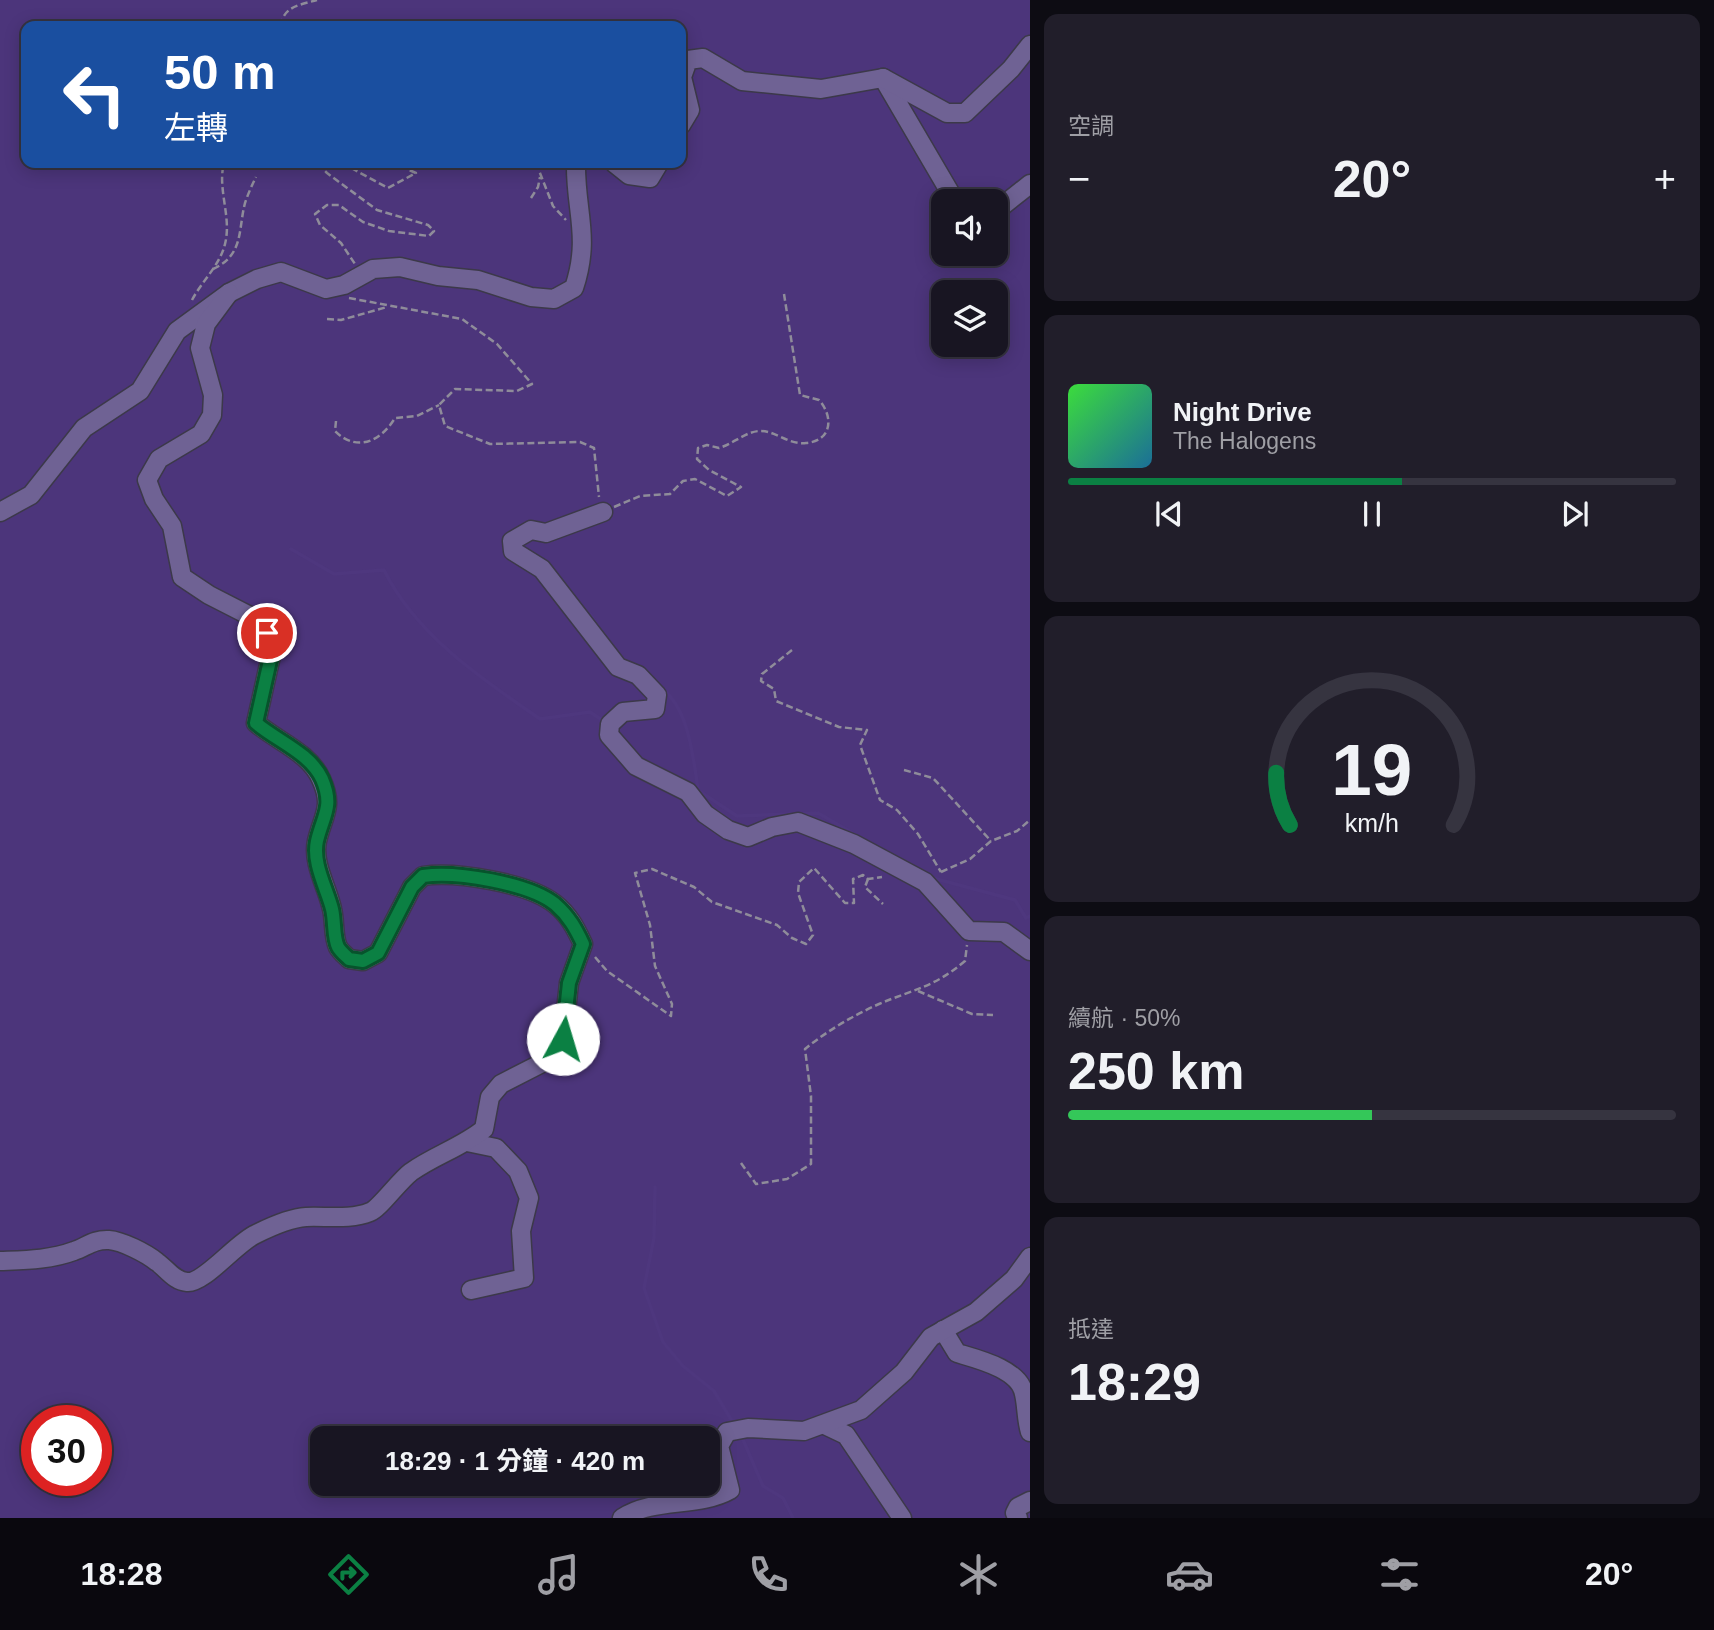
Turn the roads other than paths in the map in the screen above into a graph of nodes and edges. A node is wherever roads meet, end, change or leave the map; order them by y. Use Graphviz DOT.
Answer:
graph roads {
  1 [pos="1030,45"];
  2 [pos="686,66"];
  3 [pos="883,78"];
  4 [pos="686,94"];
  5 [pos="686,117"];
  6 [pos="577,168"];
  7 [pos="620,168"];
  8 [pos="656,168"];
  9 [pos="1030,184"];
  10 [pos="948,189"];
  11 [pos="1008,201"];
  12 [pos="229,293"];
  13 [pos="0,512"];
  14 [pos="603,512"];
  15 [pos="1030,951"];
  16 [pos="467,1142"];
  17 [pos="1030,1257"];
  18 [pos="0,1261"];
  19 [pos="471,1290"];
  20 [pos="943,1330"];
  21 [pos="825,1424"];
  22 [pos="1030,1432"];
  23 [pos="1030,1502"];
  24 [pos="1030,1513"];
  25 [pos="622,1518"];
  26 [pos="902,1518"];
  27 [pos="1018,1518"];
  28 [pos="1026,1518"];
  1 -- 3 [label="street"];
  2 -- 3 [label="street"];
  3 -- 10 [label="street"];
  4 -- 5 [label="street"];
  6 -- 12 [label="street"];
  7 -- 8 [label="street"];
  9 -- 11 [label="street"];
  12 -- 13 [label="street"];
  12 -- 16 [label="street"];
  14 -- 15 [label="street"];
  16 -- 18 [label="street"];
  16 -- 19 [label="street"];
  17 -- 20 [label="street"];
  20 -- 21 [label="street"];
  20 -- 22 [label="street"];
  21 -- 25 [label="street"];
  21 -- 26 [label="street"];
  23 -- 27 [label="street"];
  24 -- 28 [label="street"];
}
